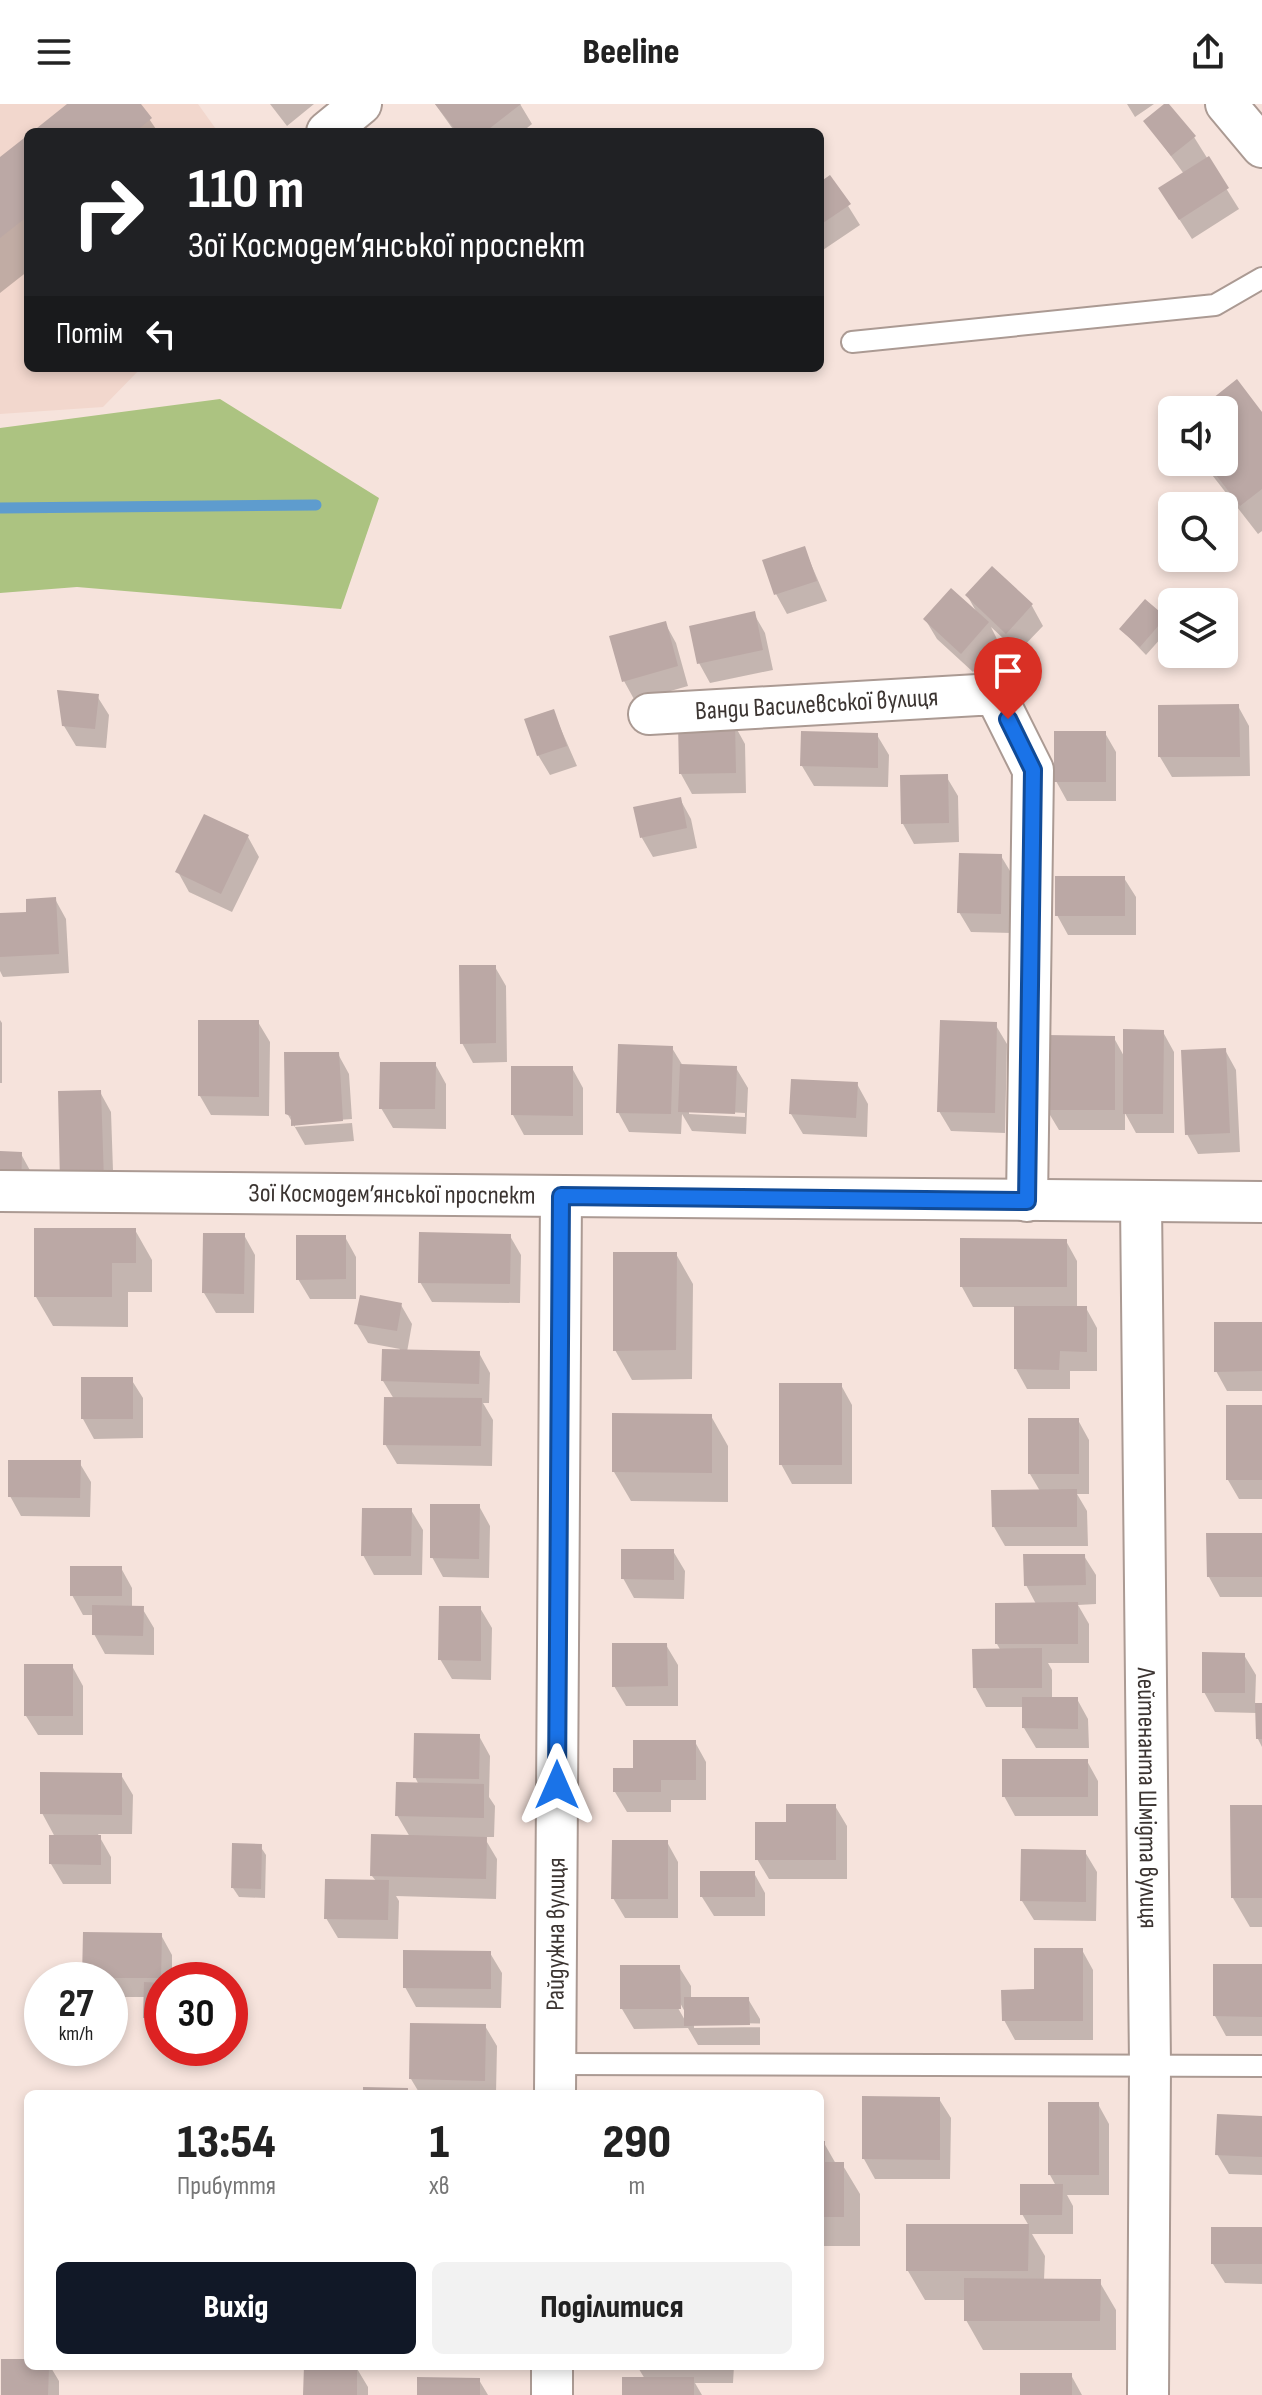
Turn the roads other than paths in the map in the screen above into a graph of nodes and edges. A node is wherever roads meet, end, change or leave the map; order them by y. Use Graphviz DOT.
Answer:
graph roads {
  1 [pos="361,104"];
  2 [pos="1226,104"];
  3 [pos="332,128"];
  4 [pos="1262,147"];
  5 [pos="1262,278"];
  6 [pos="852,342"];
  7 [pos="649,714"];
  8 [pos="0,1191"];
  9 [pos="561,1196"];
  10 [pos="1027,1201"];
  11 [pos="1141,1202"];
  12 [pos="1262,1202"];
  13 [pos="1150,2065"];
  14 [pos="1262,2066"];
  15 [pos="555,2079"];
  16 [pos="552,2370"];
  17 [pos="552,2395"];
  18 [pos="1148,2395"];
  1 -- 3 [label="street"];
  2 -- 4 [label="street"];
  5 -- 6 [label="lane"];
  7 -- 10 [label="street, Ванди Василевської вулиця"];
  8 -- 9 [label="street, Зої Космодем’янської проспект"];
  9 -- 10 [label="street, Зої Космодем’янської проспект"];
  9 -- 15 [label="street, Райдужна вулиця"];
  10 -- 11 [label="street, Зої Космодем’янської проспект"];
  11 -- 12 [label="street, Зої Космодем’янської проспект"];
  11 -- 13 [label="street, Лейтенанта Шмідта вулиця"];
  13 -- 14 [label="lane"];
  13 -- 15 [label="lane"];
  13 -- 18 [label="street, Лейтенанта Шмідта вулиця"];
  16 -- 17 [label="street"];
}
